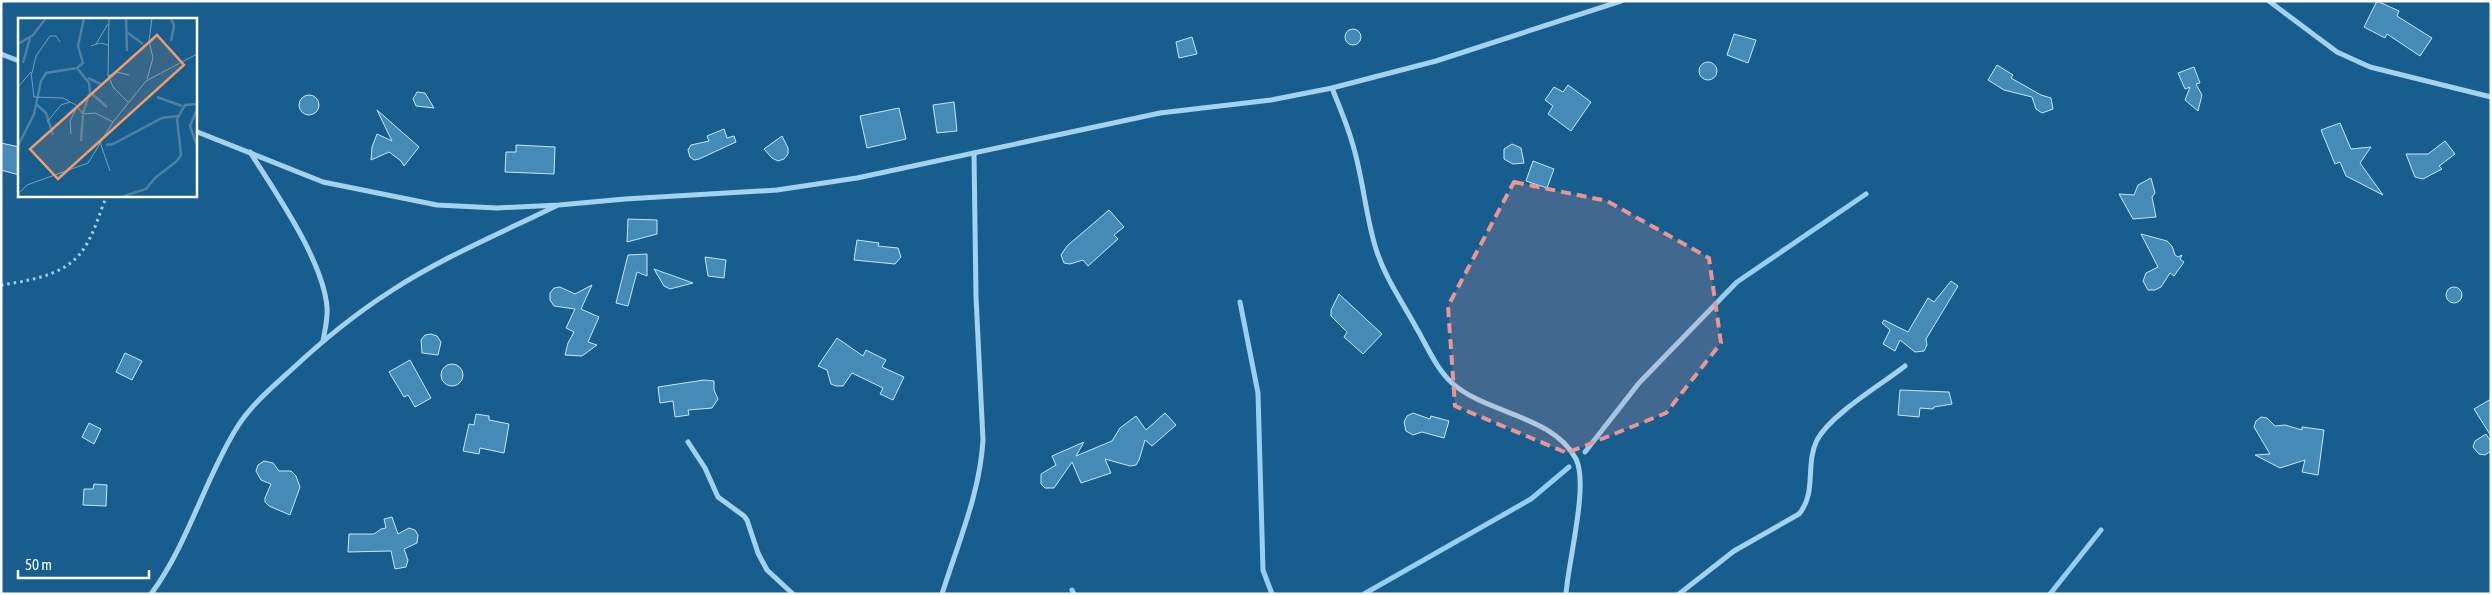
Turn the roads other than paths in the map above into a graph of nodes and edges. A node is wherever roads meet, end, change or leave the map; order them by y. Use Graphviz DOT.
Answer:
graph roads {
  1 [pos="1621,1"];
  2 [pos="2269,1"];
  3 [pos="1,54"];
  4 [pos="18,61"];
  5 [pos="1332,88"];
  6 [pos="2491,97"];
  7 [pos="196,131"];
  8 [pos="250,152"];
  9 [pos="974,152"];
  10 [pos="559,205"];
  11 [pos="322,341"];
  12 [pos="1905,366"];
  13 [pos="688,442"];
  14 [pos="151,594"];
  15 [pos="792,594"];
  16 [pos="942,594"];
  17 [pos="1566,594"];
  18 [pos="1679,594"];
  1 -- 5 [label="street"];
  2 -- 6 [label="street"];
  3 -- 4 [label="street"];
  5 -- 9 [label="street"];
  5 -- 17 [label="street"];
  7 -- 8 [label="street"];
  8 -- 10 [label="street"];
  8 -- 11 [label="street"];
  9 -- 10 [label="street"];
  9 -- 16 [label="street"];
  10 -- 11 [label="street"];
  11 -- 14 [label="street"];
  12 -- 18 [label="street"];
  13 -- 15 [label="street"];
}
